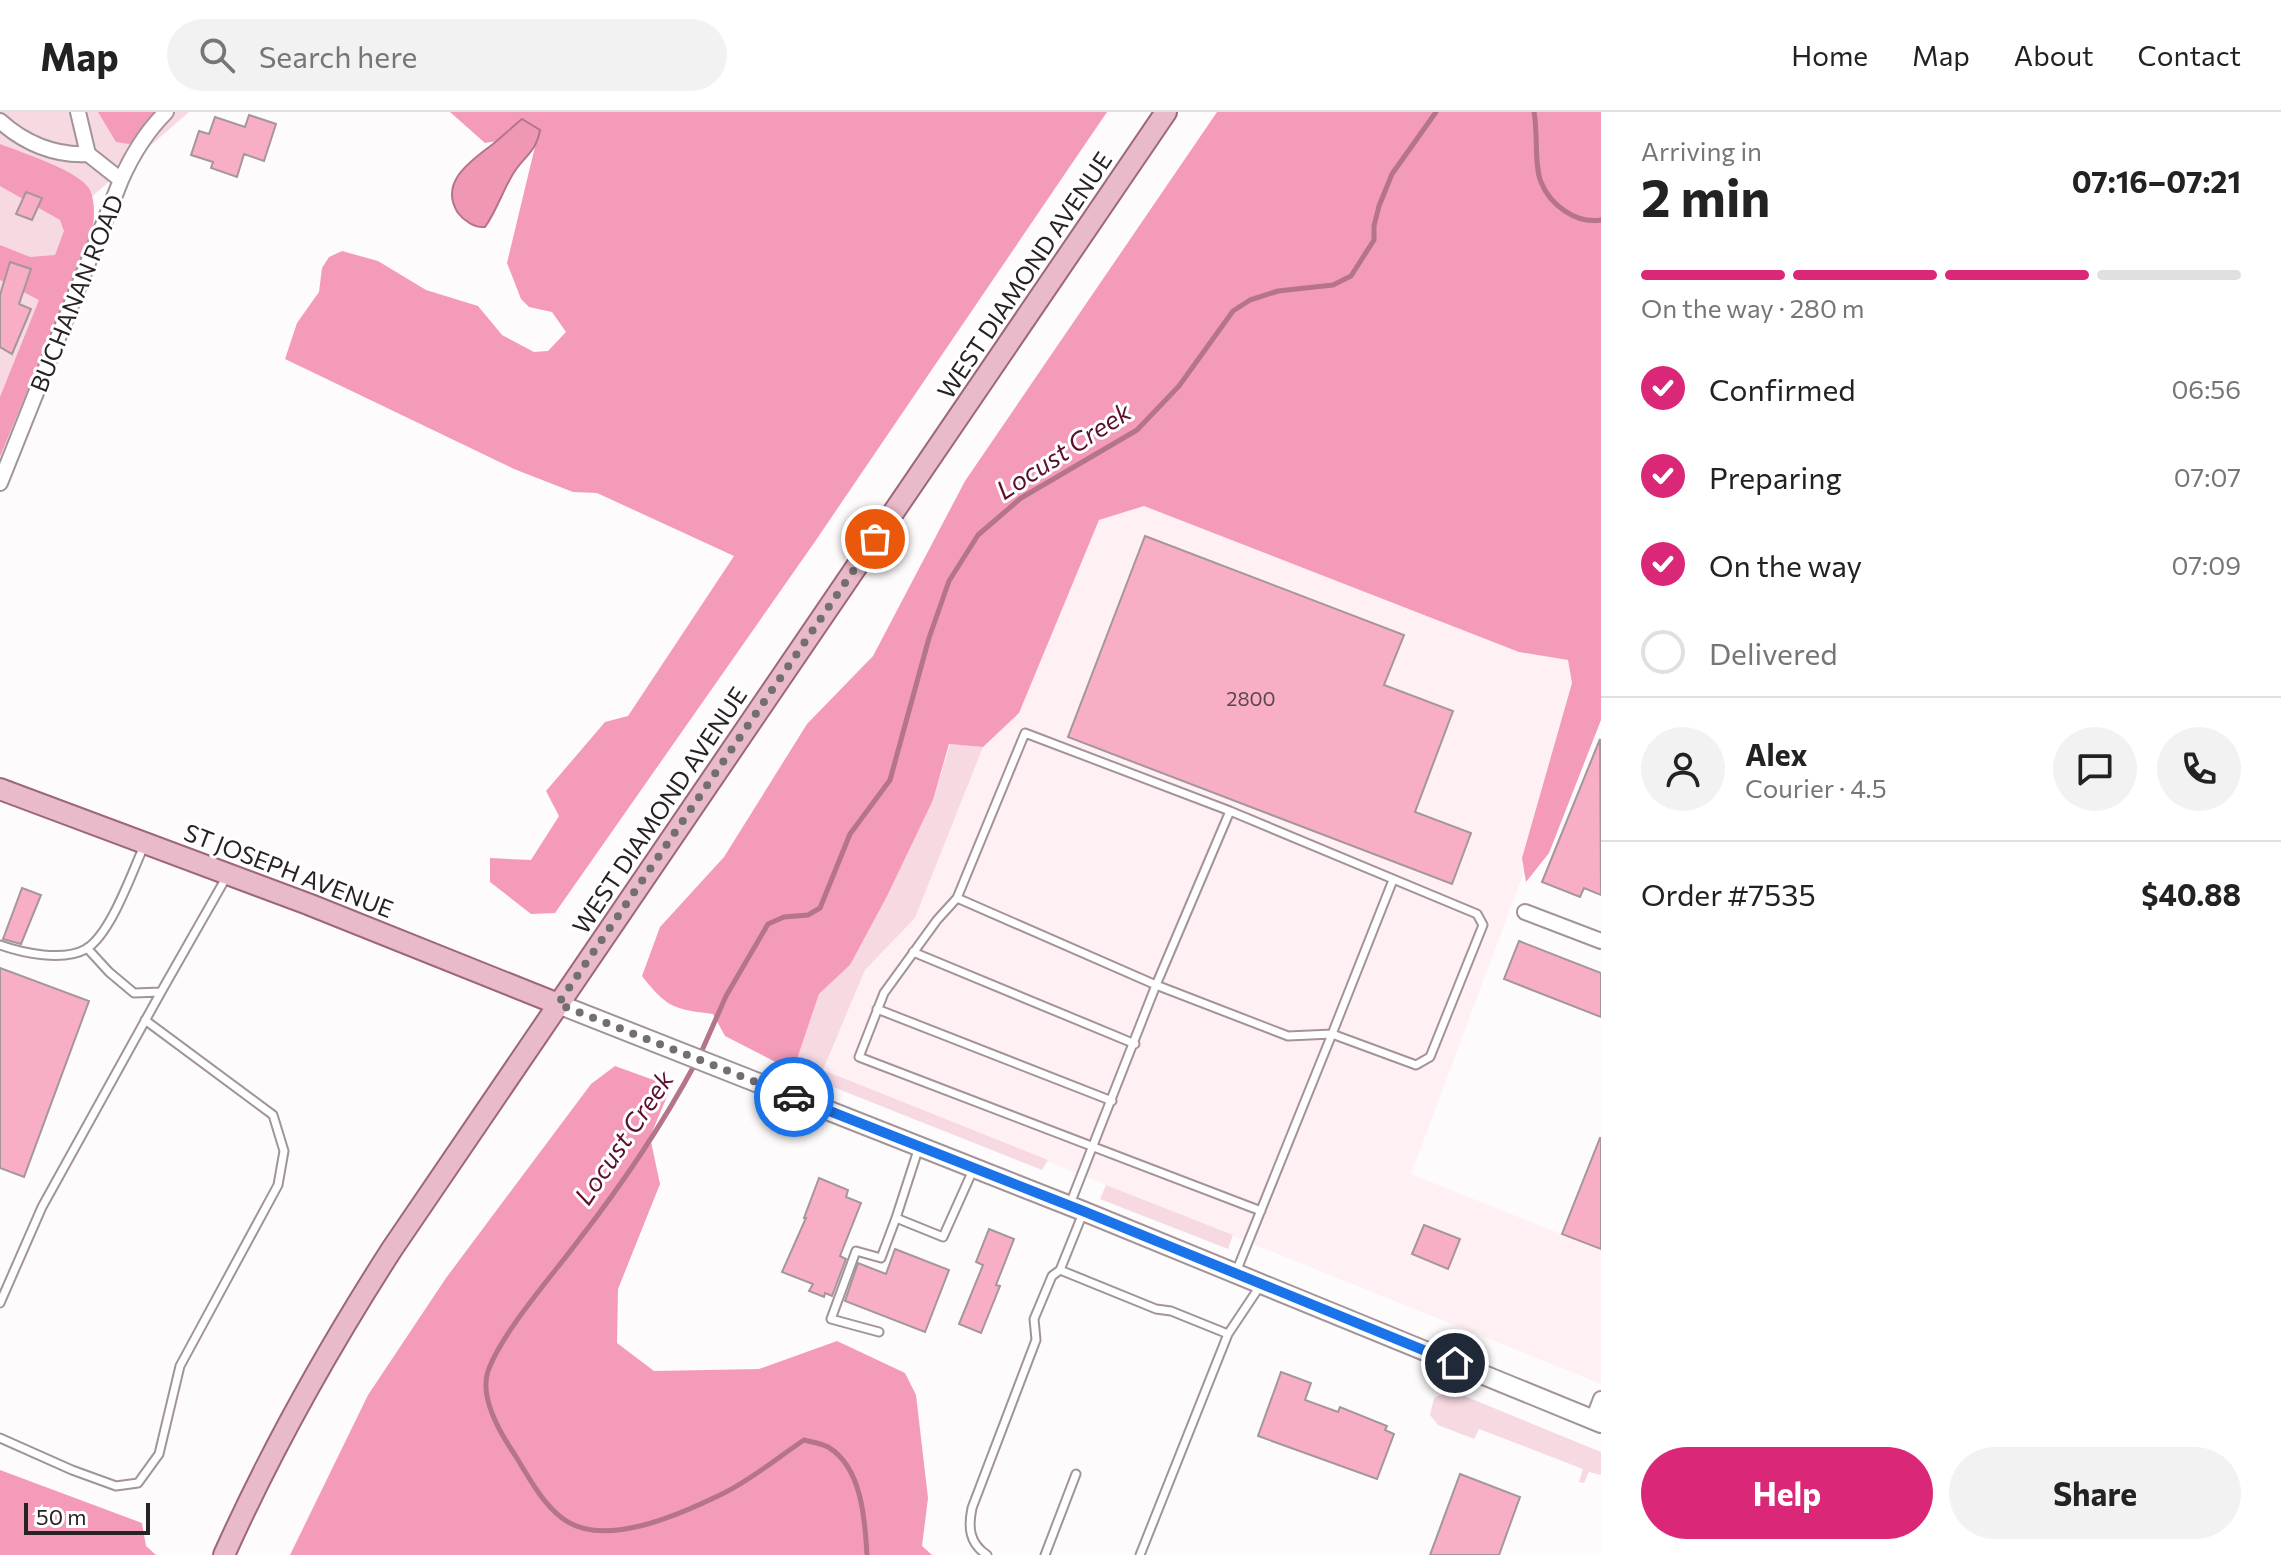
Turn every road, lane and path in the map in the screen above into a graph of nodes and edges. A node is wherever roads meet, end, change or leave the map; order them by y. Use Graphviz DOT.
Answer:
graph roads {
  1 [pos="78,112"];
  2 [pos="166,112"];
  3 [pos="1166,112"];
  4 [pos="0,121"];
  5 [pos="88,154"];
  6 [pos="121,180"];
  7 [pos="0,483"];
  8 [pos="0,789"];
  9 [pos="1230,811"];
  10 [pos="145,844"];
  11 [pos="228,874"];
  12 [pos="1393,880"];
  13 [pos="957,898"];
  14 [pos="1525,912"];
  15 [pos="1600,939"];
  16 [pos="0,945"];
  17 [pos="87,948"];
  18 [pos="913,952"];
  19 [pos="1156,985"];
  20 [pos="161,992"];
  21 [pos="558,1004"];
  22 [pos="877,1009"];
  23 [pos="145,1020"];
  24 [pos="1332,1034"];
  25 [pos="1135,1044"];
  26 [pos="1112,1101"];
  27 [pos="919,1146"];
  28 [pos="1093,1148"];
  29 [pos="974,1168"];
  30 [pos="1076,1209"];
  31 [pos="1261,1211"];
  32 [pos="896,1218"];
  33 [pos="1060,1270"];
  34 [pos="1236,1274"];
  35 [pos="1261,1284"];
  36 [pos="0,1303"];
  37 [pos="879,1332"];
  38 [pos="1228,1334"];
  39 [pos="1601,1399"];
  40 [pos="1597,1422"];
  41 [pos="0,1438"];
  42 [pos="1076,1474"];
  43 [pos="224,1555"];
  44 [pos="987,1555"];
  45 [pos="1045,1555"];
  46 [pos="1140,1555"];
  1 -- 5 [label="street"];
  2 -- 6 [label="street, BUCHANAN ROAD"];
  3 -- 21 [label="main road, WEST DIAMOND AVENUE"];
  4 -- 5 [label="street"];
  5 -- 6 [label="street"];
  6 -- 7 [label="street, BUCHANAN ROAD"];
  8 -- 10 [label="main road, ST JOSEPH AVENUE"];
  9 -- 12 [label="lane"];
  9 -- 13 [label="lane"];
  9 -- 19 [label="lane"];
  10 -- 11 [label="main road, ST JOSEPH AVENUE"];
  10 -- 17 [label="lane"];
  11 -- 20 [label="lane"];
  11 -- 21 [label="main road, ST JOSEPH AVENUE"];
  12 -- 24 [label="lane"];
  12 -- 24 [label="lane"];
  13 -- 18 [label="lane"];
  13 -- 19 [label="lane"];
  14 -- 15 [label="street"];
  16 -- 17 [label="lane"];
  17 -- 20 [label="lane"];
  18 -- 22 [label="lane"];
  18 -- 25 [label="lane"];
  19 -- 24 [label="lane"];
  19 -- 25 [label="lane"];
  20 -- 23 [label="lane"];
  21 -- 27 [label="main road"];
  21 -- 43 [label="main road, WEST DIAMOND AVENUE"];
  22 -- 26 [label="lane"];
  22 -- 28 [label="lane"];
  23 -- 36 [label="lane"];
  23 -- 41 [label="lane"];
  24 -- 31 [label="lane"];
  25 -- 26 [label="lane"];
  26 -- 28 [label="lane"];
  27 -- 29 [label="main road"];
  27 -- 32 [label="lane"];
  28 -- 30 [label="lane"];
  28 -- 31 [label="lane"];
  29 -- 30 [label="main road"];
  29 -- 32 [label="lane"];
  30 -- 33 [label="lane"];
  30 -- 34 [label="main road"];
  31 -- 34 [label="lane"];
  32 -- 37 [label="lane"];
  33 -- 38 [label="lane"];
  33 -- 44 [label="lane"];
  34 -- 35 [label="main road"];
  35 -- 38 [label="lane"];
  35 -- 40 [label="main road"];
  38 -- 46 [label="lane"];
  39 -- 40 [label="street"];
  42 -- 45 [label="lane"];
}
